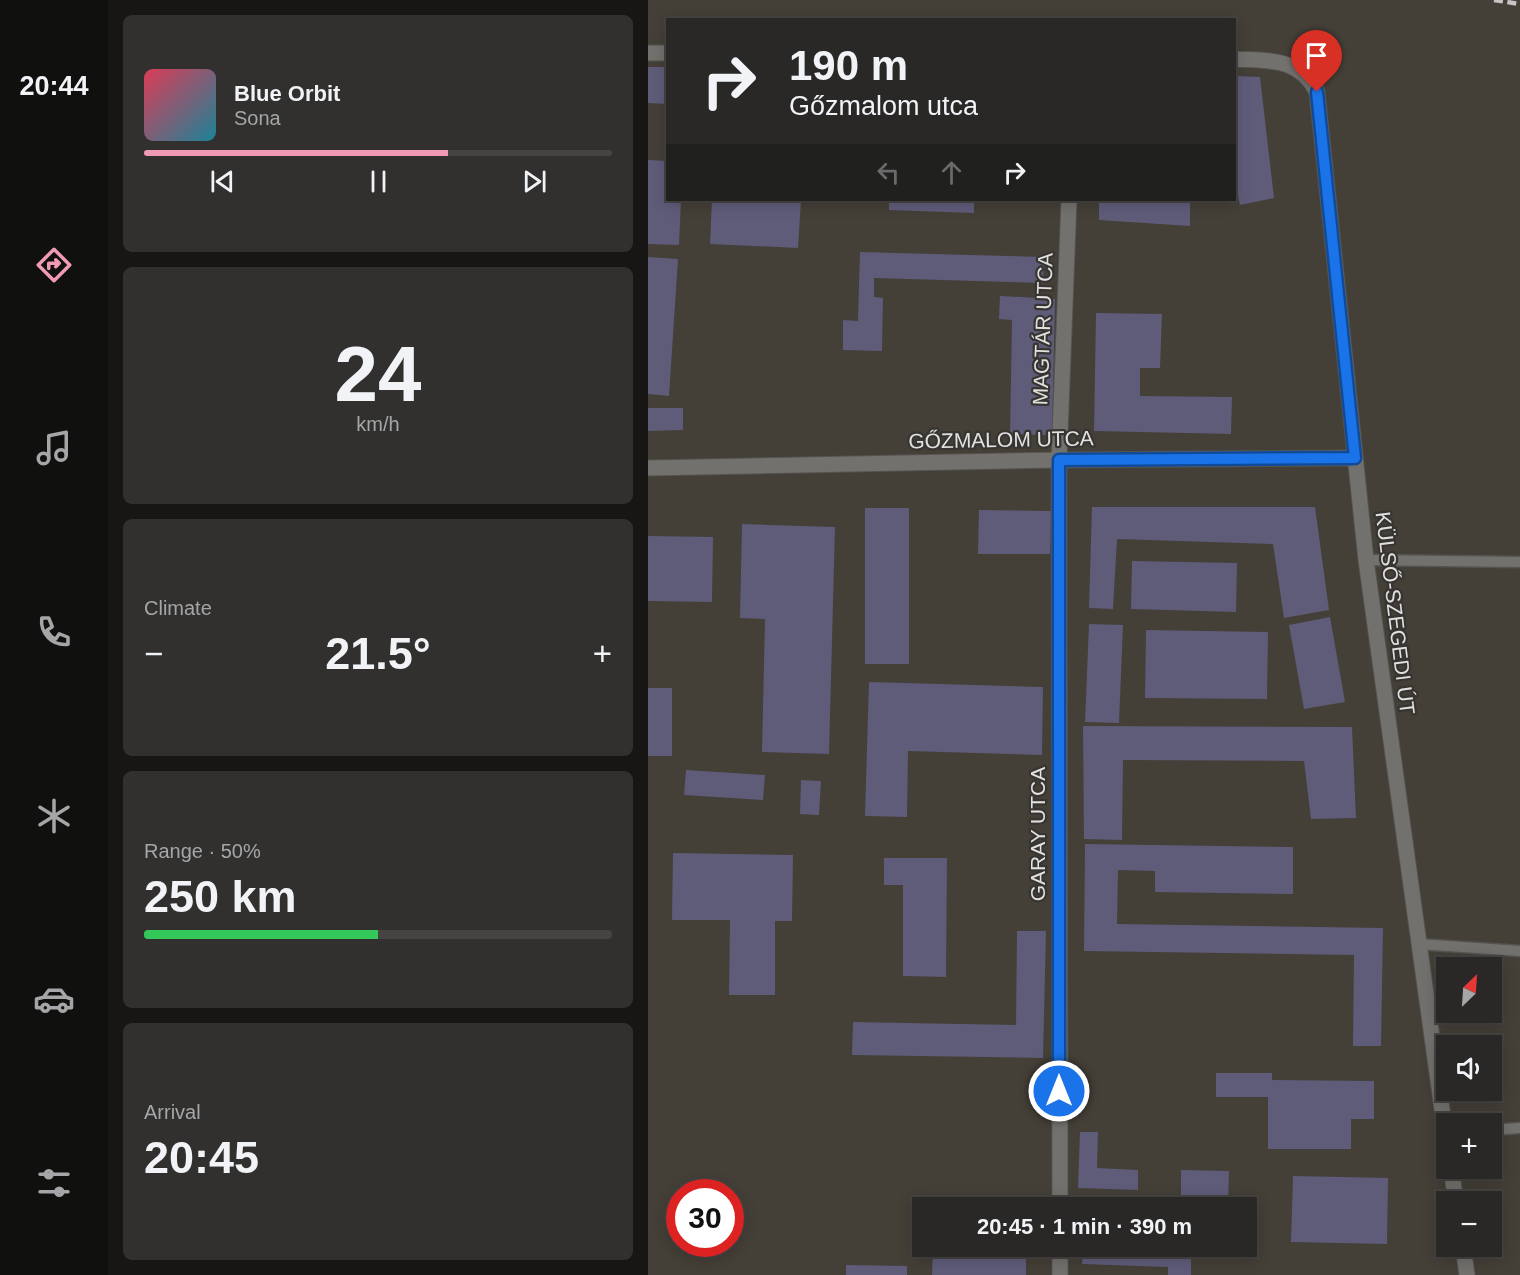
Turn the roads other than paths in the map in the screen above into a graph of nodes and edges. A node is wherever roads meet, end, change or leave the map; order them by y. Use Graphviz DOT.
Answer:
graph roads {
  1 [pos="648,53"];
  2 [pos="666,53"];
  3 [pos="1236,59"];
  4 [pos="1069,201"];
  5 [pos="1355,458"];
  6 [pos="1059,460"];
  7 [pos="648,468"];
  8 [pos="1366,560"];
  9 [pos="1520,562"];
  10 [pos="1418,944"];
  11 [pos="1520,951"];
  12 [pos="1443,1113"];
  13 [pos="1520,1128"];
  14 [pos="1502,1129"];
  15 [pos="1060,1197"];
  16 [pos="1060,1257"];
  17 [pos="1465,1257"];
  18 [pos="1060,1275"];
  19 [pos="1467,1275"];
  1 -- 2 [label="street"];
  3 -- 5 [label="street, KÜLSŐ-SZEGEDI ÚT"];
  4 -- 6 [label="street, MAGTÁR UTCA"];
  5 -- 6 [label="street, GŐZMALOM UTCA"];
  5 -- 8 [label="street, KÜLSŐ-SZEGEDI ÚT"];
  6 -- 7 [label="street, GŐZMALOM UTCA"];
  6 -- 15 [label="street, GARAY UTCA"];
  8 -- 9 [label="lane"];
  8 -- 10 [label="street, KÜLSŐ-SZEGEDI ÚT"];
  10 -- 11 [label="lane"];
  10 -- 12 [label="street, KÜLSŐ-SZEGEDI ÚT"];
  13 -- 14 [label="lane"];
  16 -- 18 [label="street"];
  17 -- 19 [label="street"];
}
